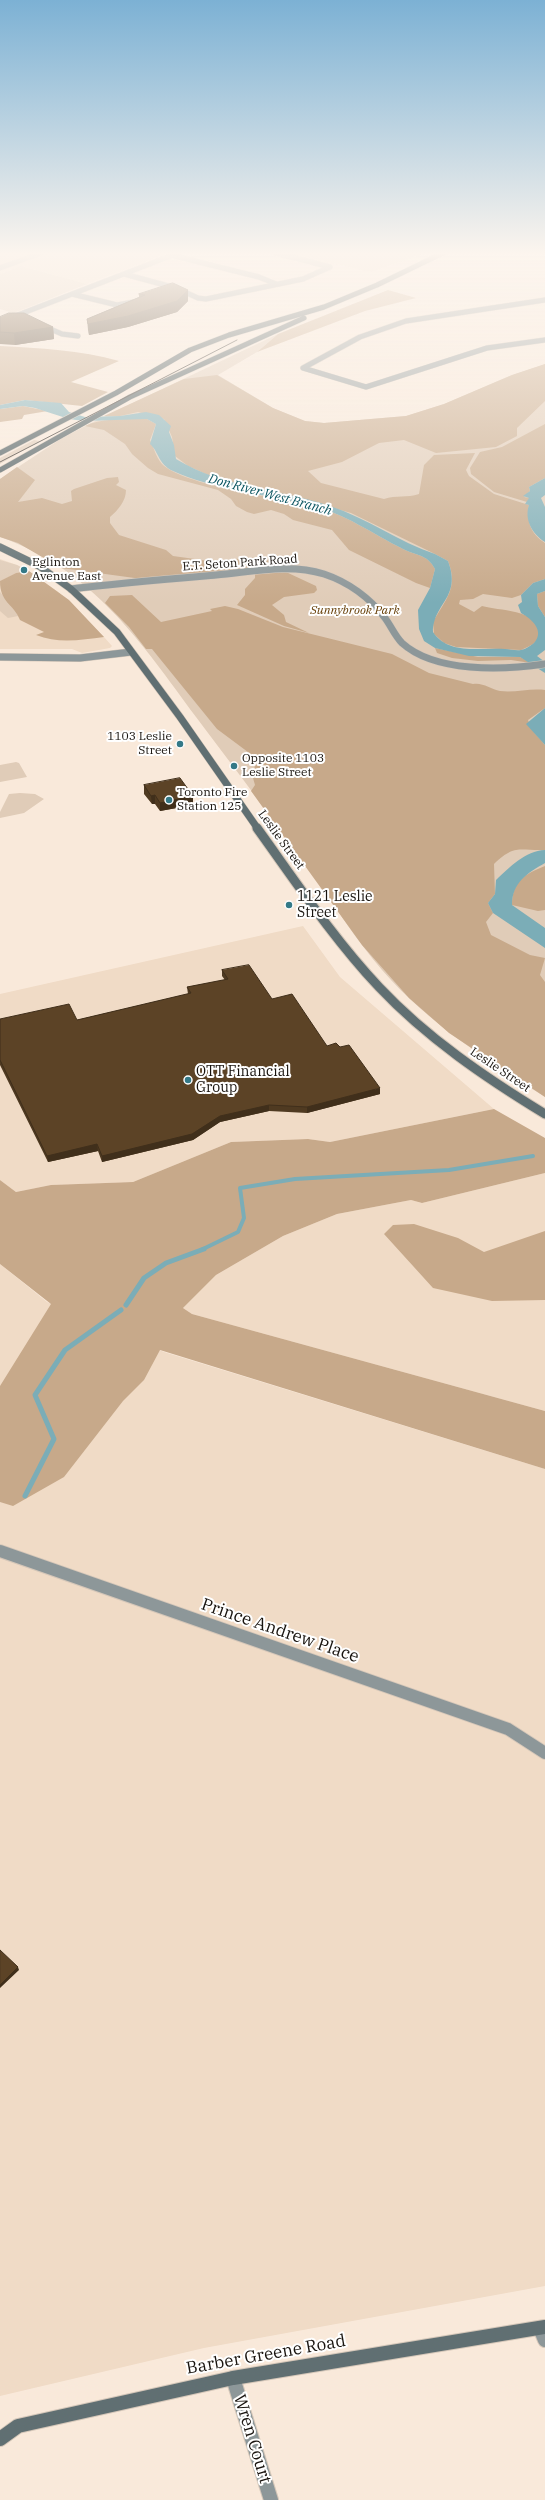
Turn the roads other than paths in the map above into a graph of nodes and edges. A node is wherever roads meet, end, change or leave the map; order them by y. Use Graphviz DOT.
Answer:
graph roads {
  1 [pos="156,370"];
  2 [pos="189,370"];
  3 [pos="308,370"];
  4 [pos="420,370"];
  5 [pos="0,453"];
  6 [pos="0,470"];
  7 [pos="0,547"];
  8 [pos="71,589"];
  9 [pos="131,652"];
  10 [pos="0,657"];
  11 [pos="545,664"];
  12 [pos="545,1114"];
  13 [pos="0,1551"];
  14 [pos="545,1753"];
  15 [pos="543,2332"];
  16 [pos="233,2378"];
  17 [pos="0,2439"];
  18 [pos="271,2500"];
  1 -- 5 [label="main road"];
  2 -- 6 [label="main road"];
  3 -- 4 [label="street"];
  7 -- 8 [label="main road, Leslie Street"];
  8 -- 9 [label="main road, Leslie Street"];
  8 -- 11 [label="street, E.T. Seton Park Road"];
  9 -- 10 [label="street"];
  9 -- 12 [label="main road, Leslie Street"];
  13 -- 14 [label="street, Prince Andrew Place"];
  15 -- 16 [label="main road, Barber Greene Road"];
  16 -- 17 [label="main road, Barber Greene Road"];
  16 -- 18 [label="street, Wren Court"];
}
